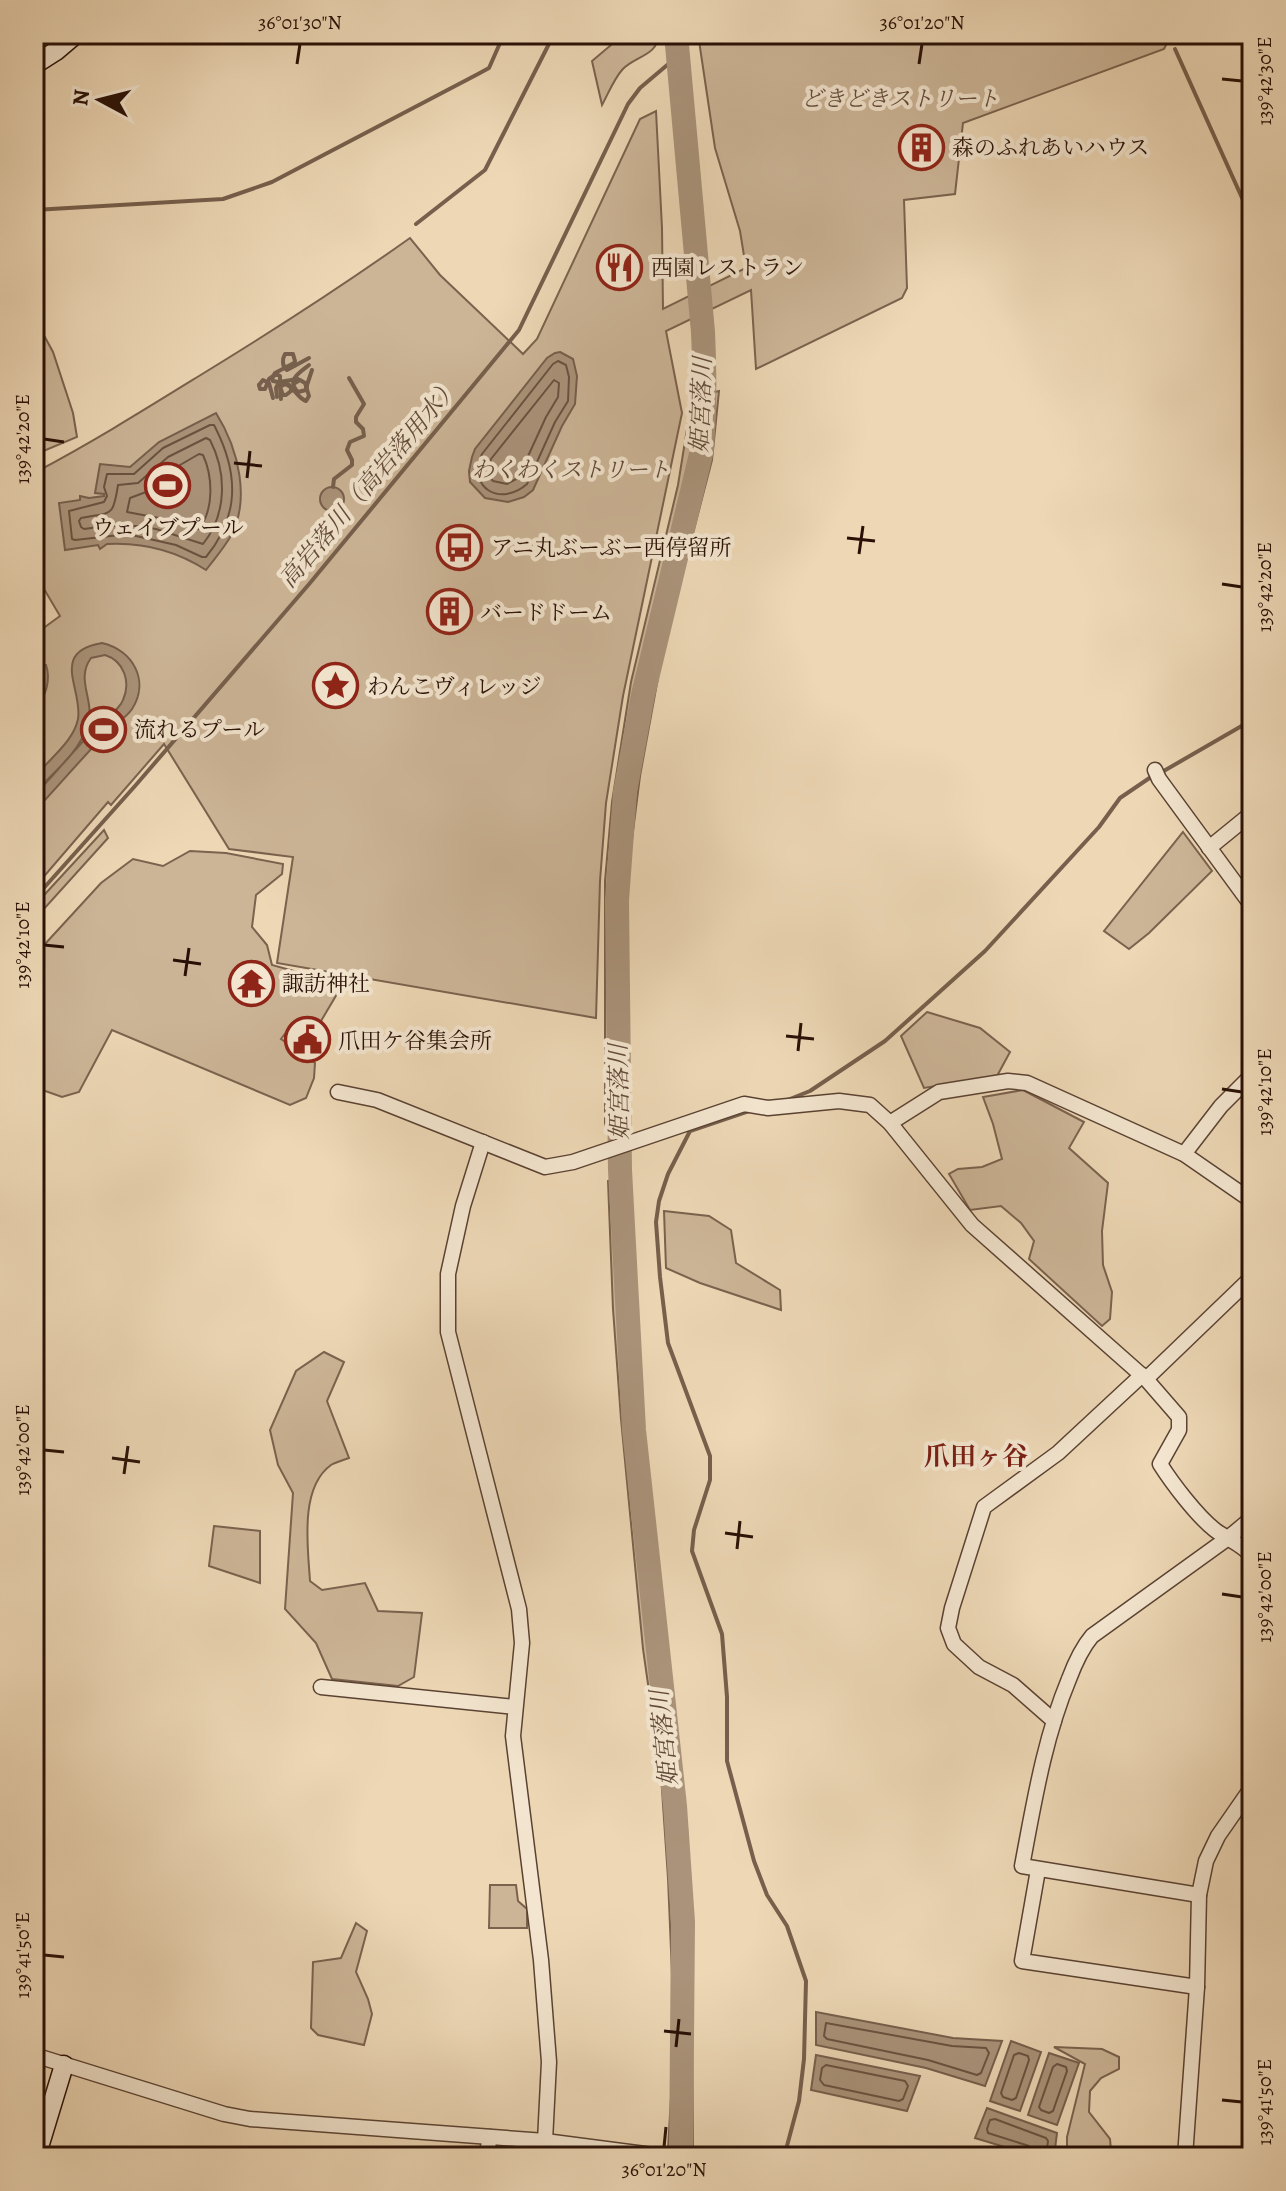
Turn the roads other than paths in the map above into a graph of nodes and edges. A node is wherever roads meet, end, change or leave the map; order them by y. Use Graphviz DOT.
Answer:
graph roads {
  1 [pos="76,34"];
  2 [pos="34,65"];
  3 [pos="1155,770"];
  4 [pos="1252,813"];
  5 [pos="1209,848"];
  6 [pos="1250,898"];
  7 [pos="1252,1075"];
  8 [pos="338,1092"];
  9 [pos="890,1123"];
  10 [pos="483,1142"];
  11 [pos="1184,1154"];
  12 [pos="1252,1201"];
  13 [pos="1252,1277"];
  14 [pos="1144,1377"];
  15 [pos="1252,1518"];
  16 [pos="1228,1538"];
  17 [pos="1252,1556"];
  18 [pos="321,1687"];
  19 [pos="515,1707"];
  20 [pos="1054,1721"];
  21 [pos="1252,1787"];
  22 [pos="1038,1870"];
  23 [pos="1199,1895"];
  24 [pos="1197,1987"];
  25 [pos="34,2055"];
  26 [pos="64,2065"];
  27 [pos="490,2137"];
  28 [pos="545,2141"];
  29 [pos="36,2157"];
  30 [pos="486,2157"];
  31 [pos="666,2157"];
  32 [pos="1185,2157"];
  1 -- 2 [label="street"];
  3 -- 5 [label="street"];
  4 -- 5 [label="street"];
  5 -- 6 [label="street"];
  7 -- 11 [label="street"];
  8 -- 10 [label="street"];
  9 -- 10 [label="street"];
  9 -- 11 [label="street"];
  9 -- 14 [label="street"];
  10 -- 19 [label="street"];
  11 -- 12 [label="street"];
  13 -- 14 [label="street"];
  14 -- 16 [label="street"];
  14 -- 20 [label="street"];
  15 -- 16 [label="street"];
  16 -- 17 [label="street"];
  16 -- 20 [label="street"];
  18 -- 19 [label="street"];
  19 -- 28 [label="street"];
  20 -- 22 [label="street"];
  21 -- 23 [label="street"];
  22 -- 23 [label="street"];
  22 -- 24 [label="street"];
  23 -- 24 [label="street"];
  24 -- 32 [label="street"];
  25 -- 26 [label="street"];
  26 -- 27 [label="street"];
  26 -- 29 [label="street"];
  27 -- 28 [label="street"];
  27 -- 30 [label="street"];
  28 -- 31 [label="street"];
}
